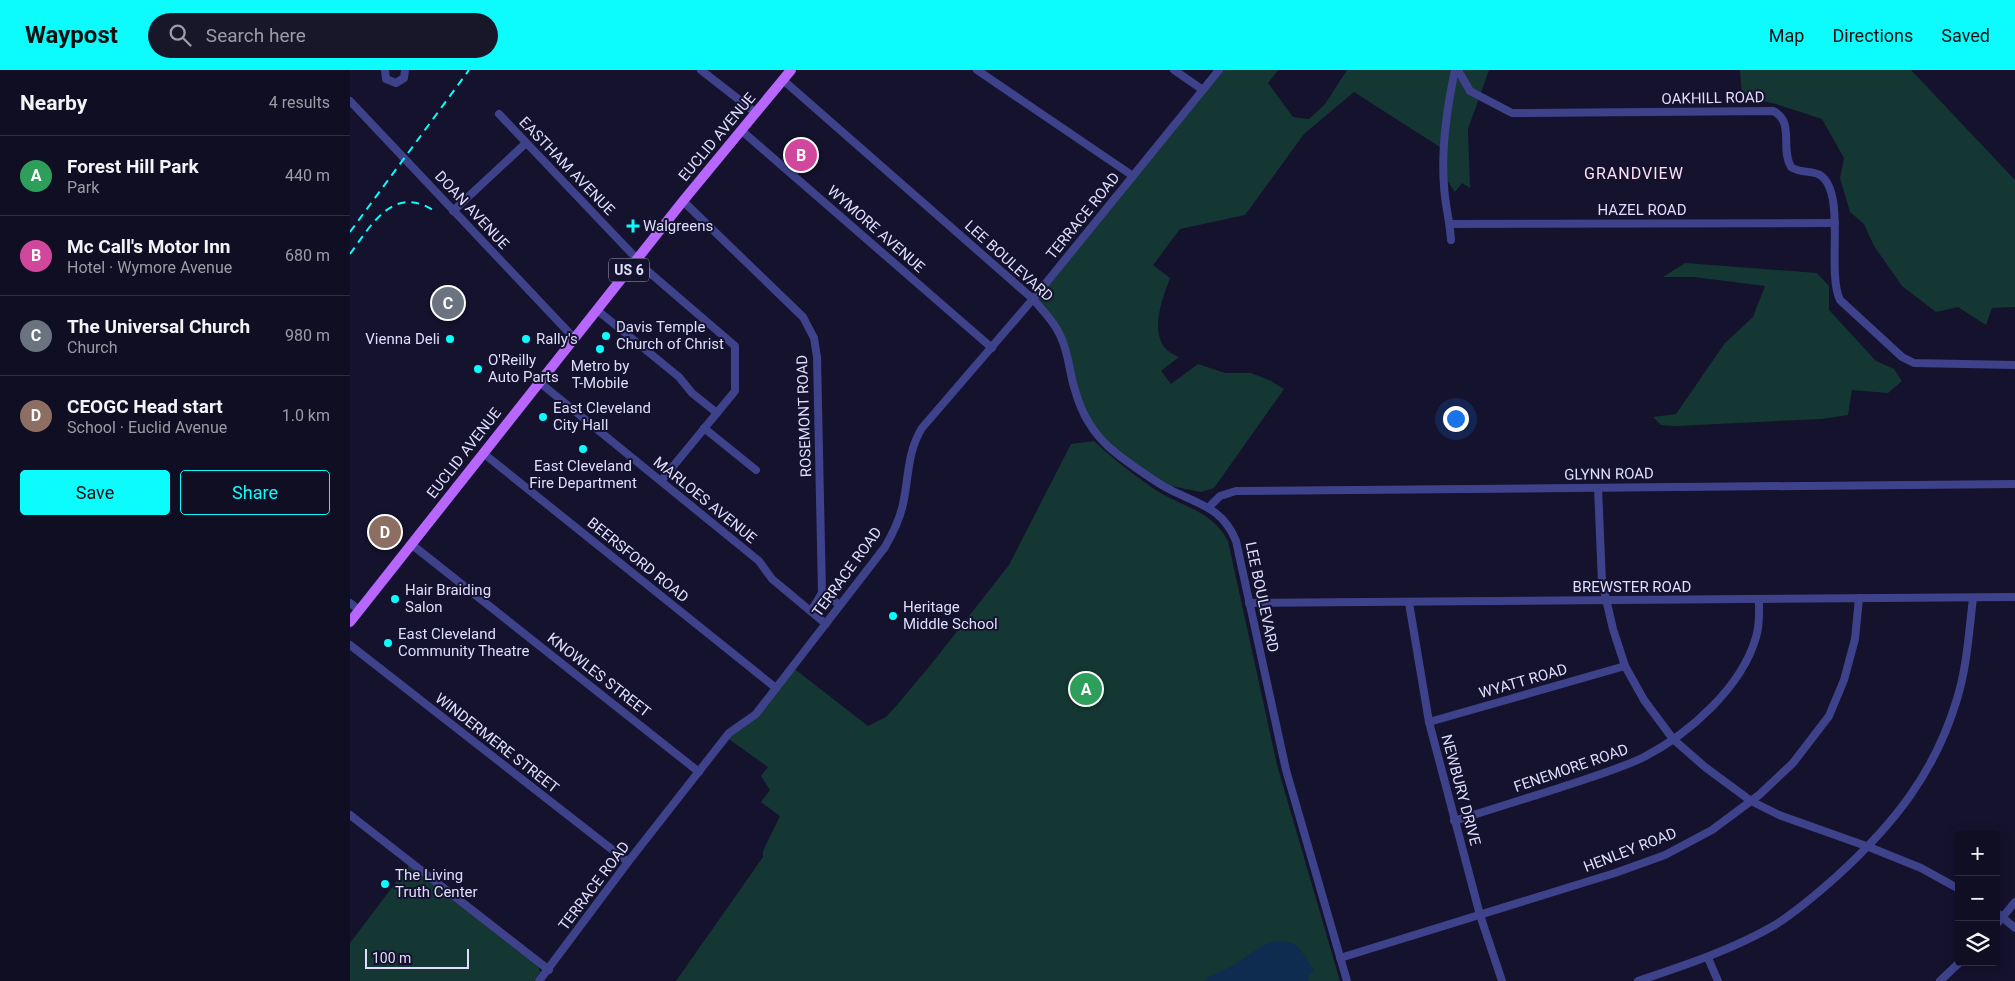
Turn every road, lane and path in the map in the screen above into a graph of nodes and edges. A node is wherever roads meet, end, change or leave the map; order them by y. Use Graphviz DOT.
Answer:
graph roads {
  1 [pos="405,70"];
  2 [pos="701,70"];
  3 [pos="791,70"];
  4 [pos="977,70"];
  5 [pos="1174,70"];
  6 [pos="1218,70"];
  7 [pos="1457,70"];
  8 [pos="384,71"];
  9 [pos="783,80"];
  10 [pos="1203,90"];
  11 [pos="350,100"];
  12 [pos="756,113"];
  13 [pos="499,114"];
  14 [pos="742,131"];
  15 [pos="526,143"];
  16 [pos="1133,176"];
  17 [pos="683,201"];
  18 [pos="453,211"];
  19 [pos="1835,223"];
  20 [pos="1450,224"];
  21 [pos="1451,240"];
  22 [pos="636,260"];
  23 [pos="1033,299"];
  24 [pos="596,310"];
  25 [pos="574,338"];
  26 [pos="992,348"];
  27 [pos="2015,365"];
  28 [pos="539,382"];
  29 [pos="717,413"];
  30 [pos="704,428"];
  31 [pos="484,453"];
  32 [pos="756,470"];
  33 [pos="661,482"];
  34 [pos="2015,484"];
  35 [pos="1598,488"];
  36 [pos="1209,507"];
  37 [pos="411,544"];
  38 [pos="822,593"];
  39 [pos="2015,597"];
  40 [pos="1859,598"];
  41 [pos="1974,598"];
  42 [pos="1605,600"];
  43 [pos="1759,600"];
  44 [pos="350,603"];
  45 [pos="1249,603"];
  46 [pos="1409,603"];
  47 [pos="840,605"];
  48 [pos="359,610"];
  49 [pos="811,611"];
  50 [pos="350,622"];
  51 [pos="826,624"];
  52 [pos="350,645"];
  53 [pos="1625,666"];
  54 [pos="776,688"];
  55 [pos="1429,722"];
  56 [pos="1673,739"];
  57 [pos="699,772"];
  58 [pos="1751,801"];
  59 [pos="350,815"];
  60 [pos="1454,821"];
  61 [pos="1869,847"];
  62 [pos="628,862"];
  63 [pos="1955,887"];
  64 [pos="2015,902"];
  65 [pos="2000,914"];
  66 [pos="1480,916"];
  67 [pos="2015,928"];
  68 [pos="1340,958"];
  69 [pos="1708,958"];
  70 [pos="1956,966"];
  71 [pos="549,970"];
  72 [pos="539,981"];
  73 [pos="1347,981"];
  74 [pos="1502,981"];
  75 [pos="1638,981"];
  76 [pos="1718,981"];
  77 [pos="1940,981"];
  1 -- 8 [label="street"];
  2 -- 12 [label="street"];
  3 -- 9 [label="main road, EUCLID AVENUE / US 6"];
  4 -- 16 [label="street"];
  5 -- 10 [label="street"];
  6 -- 10 [label="street, TERRACE ROAD"];
  7 -- 19 [label="street, OAKHILL ROAD"];
  7 -- 20 [label="street"];
  9 -- 12 [label="main road, EUCLID AVENUE / US 6"];
  9 -- 23 [label="street, LEE BOULEVARD"];
  10 -- 16 [label="street, TERRACE ROAD"];
  11 -- 18 [label="street, DOAN AVENUE"];
  12 -- 14 [label="main road, EUCLID AVENUE / US 6"];
  13 -- 15 [label="street, EASTHAM AVENUE"];
  14 -- 17 [label="main road, EUCLID AVENUE / US 6"];
  14 -- 26 [label="street, WYMORE AVENUE"];
  15 -- 18 [label="street"];
  15 -- 22 [label="street, EASTHAM AVENUE"];
  16 -- 23 [label="street, TERRACE ROAD"];
  17 -- 22 [label="main road, EUCLID AVENUE / US 6"];
  17 -- 38 [label="street, ROSEMONT ROAD"];
  18 -- 25 [label="street, DOAN AVENUE"];
  19 -- 20 [label="street, HAZEL ROAD"];
  19 -- 27 [label="street, OAKHILL ROAD"];
  20 -- 21 [label="street"];
  22 -- 24 [label="main road, EUCLID AVENUE / US 6"];
  22 -- 29 [label="street, EASTHAM AVENUE"];
  23 -- 26 [label="street, TERRACE ROAD"];
  23 -- 36 [label="street, LEE BOULEVARD"];
  24 -- 25 [label="main road, EUCLID AVENUE / US 6"];
  24 -- 29 [label="street"];
  25 -- 28 [label="main road, EUCLID AVENUE / US 6"];
  26 -- 47 [label="street, TERRACE ROAD"];
  28 -- 31 [label="main road, EUCLID AVENUE / US 6"];
  28 -- 33 [label="street, MARLOES AVENUE"];
  29 -- 30 [label="street, EASTHAM AVENUE"];
  30 -- 32 [label="street"];
  30 -- 33 [label="street, EASTHAM AVENUE"];
  31 -- 37 [label="main road, EUCLID AVENUE / US 6"];
  31 -- 54 [label="street, BEERSFORD ROAD"];
  33 -- 49 [label="street, MARLOES AVENUE"];
  34 -- 35 [label="street, GLYNN ROAD"];
  35 -- 36 [label="street, GLYNN ROAD"];
  35 -- 42 [label="street"];
  36 -- 45 [label="street, LEE BOULEVARD"];
  37 -- 48 [label="main road, EUCLID AVENUE / US 6"];
  37 -- 57 [label="street, KNOWLES STREET"];
  38 -- 47 [label="street"];
  38 -- 49 [label="street"];
  39 -- 41 [label="street, BREWSTER ROAD"];
  40 -- 41 [label="street, BREWSTER ROAD"];
  40 -- 43 [label="street, BREWSTER ROAD"];
  40 -- 58 [label="street, HENLEY ROAD"];
  41 -- 61 [label="street"];
  42 -- 43 [label="street, BREWSTER ROAD"];
  42 -- 46 [label="street, BREWSTER ROAD"];
  42 -- 53 [label="street"];
  43 -- 56 [label="street, FENEMORE ROAD"];
  44 -- 48 [label="street"];
  45 -- 46 [label="street, BREWSTER ROAD"];
  45 -- 68 [label="street, LEE BOULEVARD"];
  46 -- 55 [label="street, NEWBURY DRIVE"];
  47 -- 51 [label="street, TERRACE ROAD"];
  48 -- 50 [label="main road, EUCLID AVENUE / US 6"];
  49 -- 51 [label="street, MARLOES AVENUE"];
  51 -- 54 [label="street, TERRACE ROAD"];
  52 -- 62 [label="street, WINDERMERE STREET"];
  53 -- 55 [label="street, WYATT ROAD"];
  53 -- 56 [label="street"];
  54 -- 57 [label="street, TERRACE ROAD"];
  55 -- 60 [label="street, NEWBURY DRIVE"];
  56 -- 58 [label="street"];
  56 -- 60 [label="street, FENEMORE ROAD"];
  57 -- 62 [label="street, TERRACE ROAD"];
  58 -- 61 [label="street"];
  58 -- 66 [label="street, HENLEY ROAD"];
  59 -- 71 [label="street"];
  60 -- 66 [label="street, NEWBURY DRIVE"];
  61 -- 63 [label="street"];
  61 -- 69 [label="street"];
  62 -- 71 [label="street, TERRACE ROAD"];
  64 -- 65 [label="street"];
  65 -- 67 [label="street"];
  66 -- 68 [label="street, HENLEY ROAD"];
  66 -- 74 [label="street, NEWBURY DRIVE"];
  68 -- 73 [label="street, LEE BOULEVARD"];
  69 -- 75 [label="street"];
  69 -- 76 [label="street"];
  70 -- 77 [label="street"];
  71 -- 72 [label="street, TERRACE ROAD"];
}
